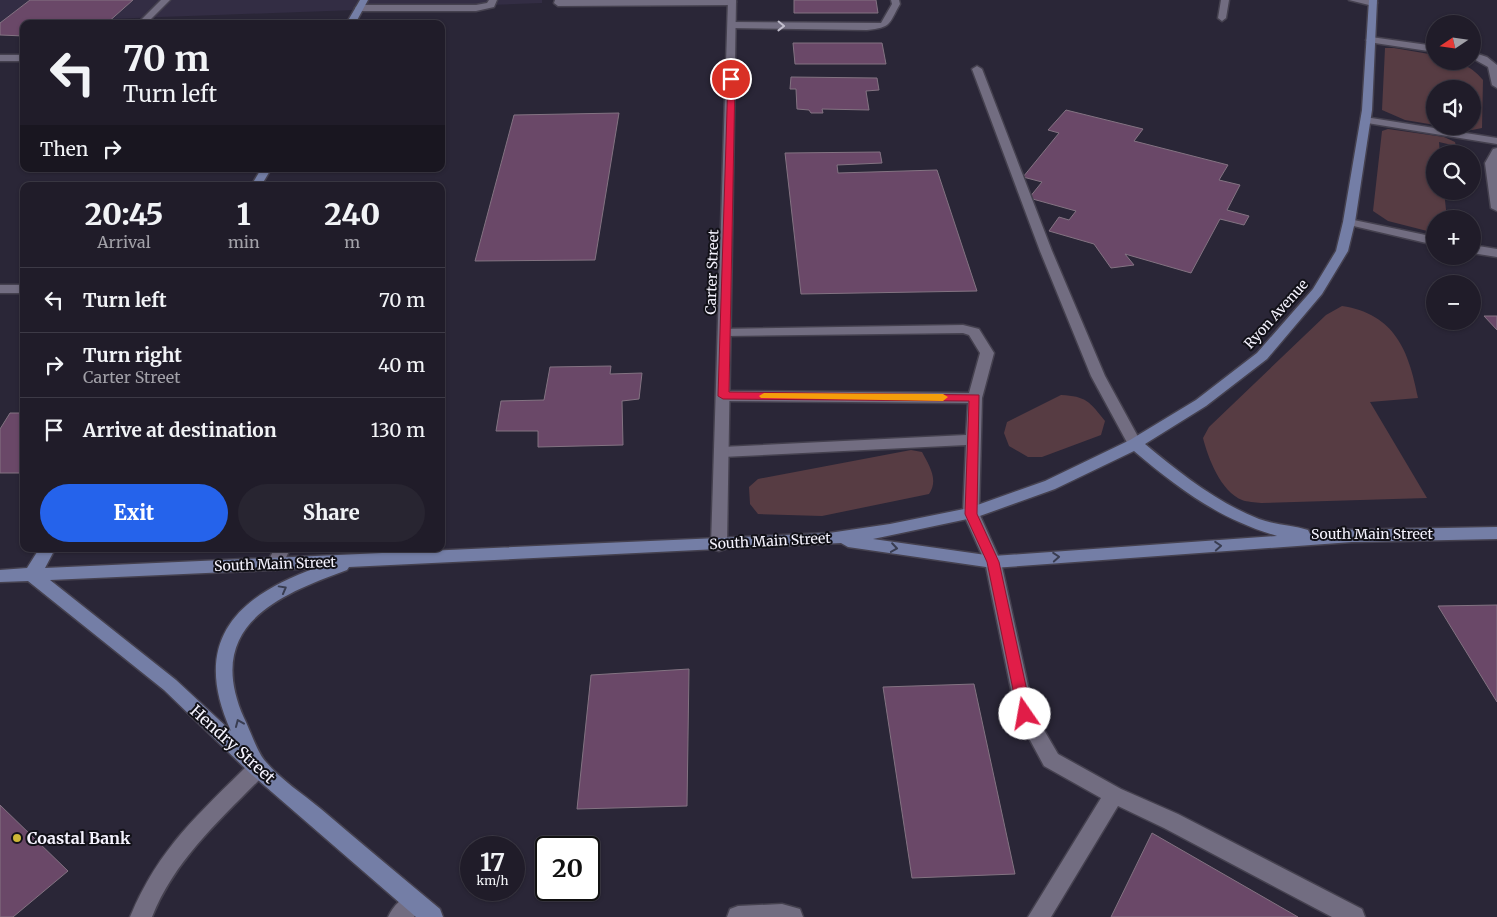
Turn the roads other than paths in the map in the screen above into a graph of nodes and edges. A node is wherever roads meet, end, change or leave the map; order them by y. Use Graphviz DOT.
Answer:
graph roads {
  1 [pos="166,0"];
  2 [pos="493,0"];
  3 [pos="559,0"];
  4 [pos="895,0"];
  5 [pos="1225,0"];
  6 [pos="1353,0"];
  7 [pos="658,1"];
  8 [pos="732,1"];
  9 [pos="1373,1"];
  10 [pos="361,4"];
  11 [pos="402,4"];
  12 [pos="1222,18"];
  13 [pos="144,20"];
  14 [pos="352,20"];
  15 [pos="732,25"];
  16 [pos="1371,40"];
  17 [pos="1426,48"];
  18 [pos="0,58"];
  19 [pos="20,58"];
  20 [pos="1481,58"];
  21 [pos="977,69"];
  22 [pos="1497,85"];
  23 [pos="1365,120"];
  24 [pos="1497,141"];
  25 [pos="1497,151"];
  26 [pos="1497,208"];
  27 [pos="1349,222"];
  28 [pos="1426,239"];
  29 [pos="1481,251"];
  30 [pos="1497,254"];
  31 [pos="0,288"];
  32 [pos="20,289"];
  33 [pos="725,332"];
  34 [pos="723,396"];
  35 [pos="975,398"];
  36 [pos="973,440"];
  37 [pos="1135,444"];
  38 [pos="722,452"];
  39 [pos="971,514"];
  40 [pos="1497,533"];
  41 [pos="1348,537"];
  42 [pos="829,539"];
  43 [pos="719,544"];
  44 [pos="45,552"];
  45 [pos="279,556"];
  46 [pos="355,561"];
  47 [pos="993,562"];
  48 [pos="32,574"];
  49 [pos="0,576"];
  50 [pos="258,768"];
  51 [pos="1114,795"];
  52 [pos="414,902"];
  53 [pos="141,917"];
  54 [pos="399,917"];
  55 [pos="432,917"];
  56 [pos="738,917"];
  57 [pos="792,917"];
  58 [pos="1039,917"];
  59 [pos="1354,917"];
  1 -- 13 [label="street"];
  2 -- 11 [label="street"];
  3 -- 7 [label="street"];
  15 -- 4 [label="street, one-way"];
  5 -- 12 [label="street"];
  6 -- 9 [label="street"];
  7 -- 8 [label="street"];
  8 -- 15 [label="street, Carter Street"];
  9 -- 16 [label="main road, Ryon Avenue"];
  10 -- 11 [label="street"];
  10 -- 14 [label="main road"];
  15 -- 33 [label="street, Carter Street"];
  16 -- 17 [label="street"];
  16 -- 23 [label="main road, Ryon Avenue"];
  18 -- 19 [label="street"];
  20 -- 22 [label="street"];
  21 -- 37 [label="street"];
  23 -- 24 [label="street"];
  23 -- 27 [label="main road, Ryon Avenue"];
  25 -- 26 [label="street"];
  27 -- 28 [label="street"];
  27 -- 37 [label="main road, Ryon Avenue"];
  29 -- 30 [label="street"];
  31 -- 32 [label="street"];
  33 -- 34 [label="street, Carter Street"];
  33 -- 35 [label="street"];
  34 -- 35 [label="street"];
  34 -- 38 [label="street, Carter Street"];
  35 -- 36 [label="street"];
  36 -- 38 [label="street"];
  36 -- 39 [label="street"];
  37 -- 39 [label="main road, South Main Street"];
  37 -- 41 [label="main road, South Main Street"];
  38 -- 43 [label="street, Carter Street"];
  39 -- 42 [label="main road, South Main Street"];
  39 -- 47 [label="street"];
  40 -- 41 [label="main road, South Main Street"];
  47 -- 41 [label="main road, one-way"];
  42 -- 43 [label="main road, South Main Street"];
  42 -- 47 [label="main road, one-way"];
  43 -- 46 [label="main road, South Main Street"];
  44 -- 48 [label="main road"];
  45 -- 46 [label="main road, South Main Street"];
  45 -- 48 [label="main road, South Main Street"];
  50 -- 46 [label="main road, one-way"];
  47 -- 51 [label="street"];
  48 -- 49 [label="main road, South Main Street"];
  48 -- 50 [label="main road, Hendry Street"];
  50 -- 52 [label="main road, Hendry Street"];
  50 -- 53 [label="street"];
  51 -- 58 [label="street"];
  51 -- 59 [label="street"];
  52 -- 54 [label="street"];
  52 -- 55 [label="main road, Hendry Street"];
  56 -- 57 [label="street"];
}
